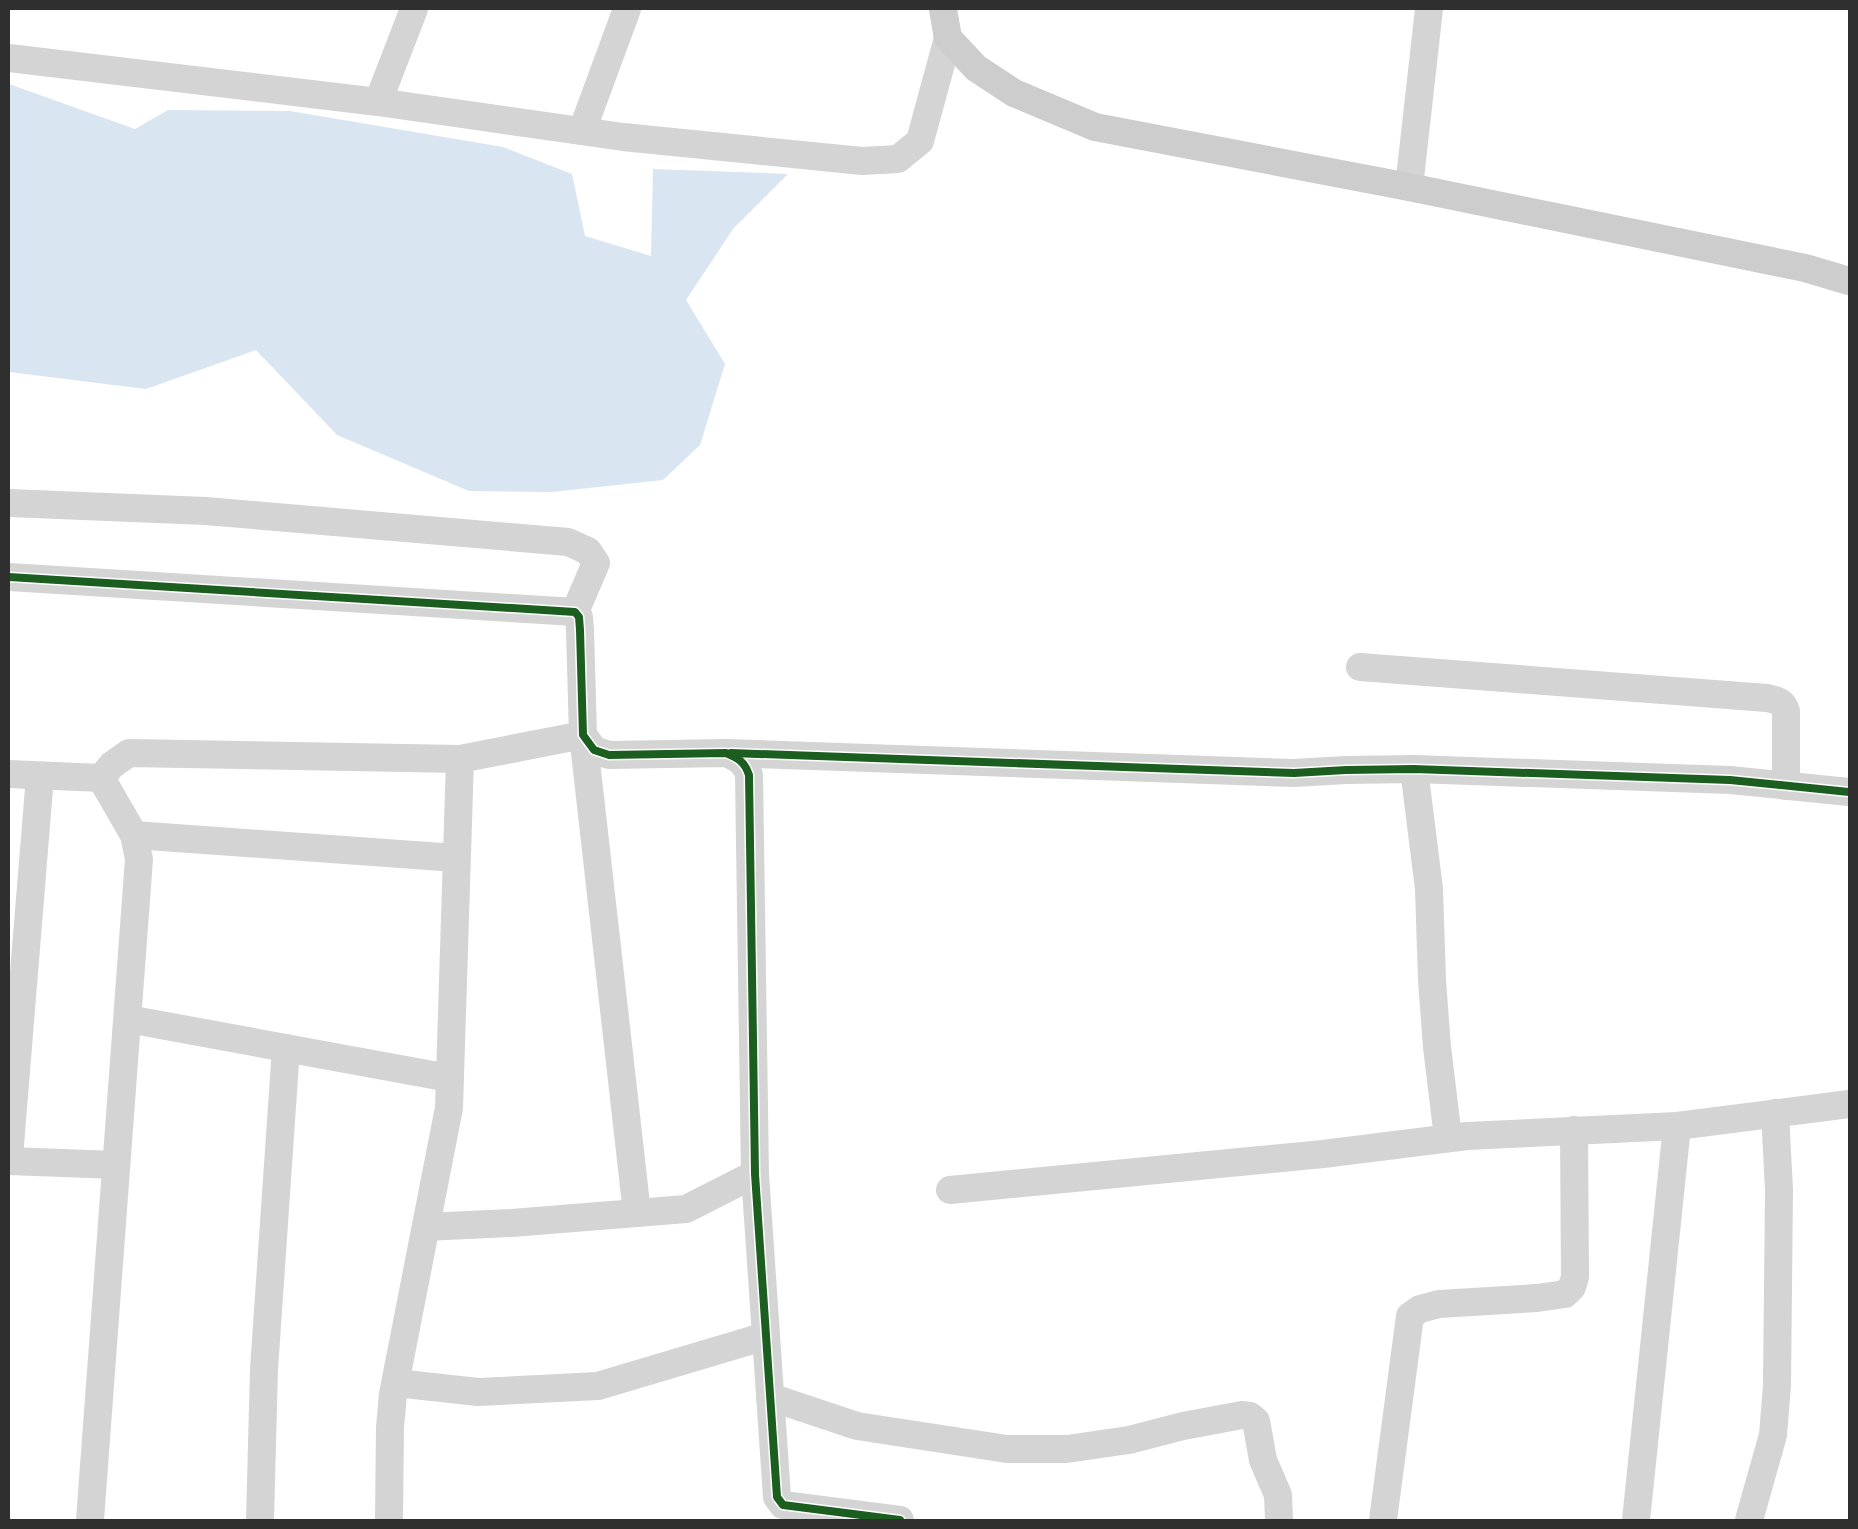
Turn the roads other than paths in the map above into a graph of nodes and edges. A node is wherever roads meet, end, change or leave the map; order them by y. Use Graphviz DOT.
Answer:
graph roads {
  1 [pos="414,9"];
  2 [pos="627,9"];
  3 [pos="943,9"];
  4 [pos="1429,9"];
  5 [pos="948,38"];
  6 [pos="9,58"];
  7 [pos="378,102"];
  8 [pos="582,131"];
  9 [pos="1409,187"];
  10 [pos="1849,281"];
  11 [pos="9,503"];
  12 [pos="9,577"];
  13 [pos="575,612"];
  14 [pos="1360,667"];
  15 [pos="582,735"];
  16 [pos="726,753"];
  17 [pos="460,759"];
  18 [pos="1414,769"];
  19 [pos="9,774"];
  20 [pos="40,776"];
  21 [pos="102,778"];
  22 [pos="1786,786"];
  23 [pos="1849,792"];
  24 [pos="134,834"];
  25 [pos="456,858"];
  26 [pos="128,1019"];
  27 [pos="286,1048"];
  28 [pos="449,1078"];
  29 [pos="1849,1104"];
  30 [pos="1775,1113"];
  31 [pos="1677,1126"];
  32 [pos="1574,1130"];
  33 [pos="1448,1138"];
  34 [pos="9,1159"];
  35 [pos="116,1165"];
  36 [pos="755,1174"];
  37 [pos="950,1190"];
  38 [pos="637,1213"];
  39 [pos="426,1227"];
  40 [pos="766,1336"];
  41 [pos="396,1383"];
  42 [pos="770,1397"];
  43 [pos="90,1520"];
  44 [pos="260,1520"];
  45 [pos="389,1520"];
  46 [pos="900,1520"];
  47 [pos="1279,1520"];
  48 [pos="1383,1520"];
  49 [pos="1636,1520"];
  50 [pos="1749,1520"];
  1 -- 7 [label="street"];
  2 -- 8 [label="street"];
  3 -- 5 [label="street"];
  4 -- 9 [label="street"];
  5 -- 8 [label="street"];
  5 -- 9 [label="street"];
  6 -- 7 [label="street"];
  7 -- 8 [label="street"];
  9 -- 10 [label="street"];
  11 -- 13 [label="street"];
  12 -- 13 [label="street"];
  13 -- 15 [label="street"];
  14 -- 22 [label="street"];
  15 -- 16 [label="street"];
  15 -- 17 [label="street"];
  15 -- 38 [label="street"];
  16 -- 18 [label="street"];
  16 -- 36 [label="street"];
  17 -- 21 [label="street"];
  17 -- 25 [label="street"];
  18 -- 22 [label="street"];
  18 -- 33 [label="street"];
  19 -- 20 [label="street"];
  20 -- 21 [label="street"];
  20 -- 34 [label="street"];
  21 -- 24 [label="street"];
  22 -- 23 [label="street"];
  24 -- 25 [label="street"];
  24 -- 26 [label="street"];
  25 -- 28 [label="street"];
  26 -- 27 [label="street"];
  26 -- 35 [label="street"];
  27 -- 28 [label="street"];
  27 -- 44 [label="street"];
  28 -- 39 [label="street"];
  29 -- 30 [label="street"];
  30 -- 31 [label="street"];
  30 -- 50 [label="street"];
  31 -- 32 [label="street"];
  31 -- 49 [label="street"];
  32 -- 33 [label="street"];
  32 -- 48 [label="street"];
  33 -- 37 [label="street"];
  34 -- 35 [label="street"];
  35 -- 43 [label="street"];
  36 -- 38 [label="street"];
  36 -- 40 [label="street"];
  38 -- 39 [label="street"];
  39 -- 41 [label="street"];
  40 -- 41 [label="street"];
  40 -- 42 [label="street"];
  41 -- 45 [label="street"];
  42 -- 46 [label="street"];
  42 -- 47 [label="street"];
}
